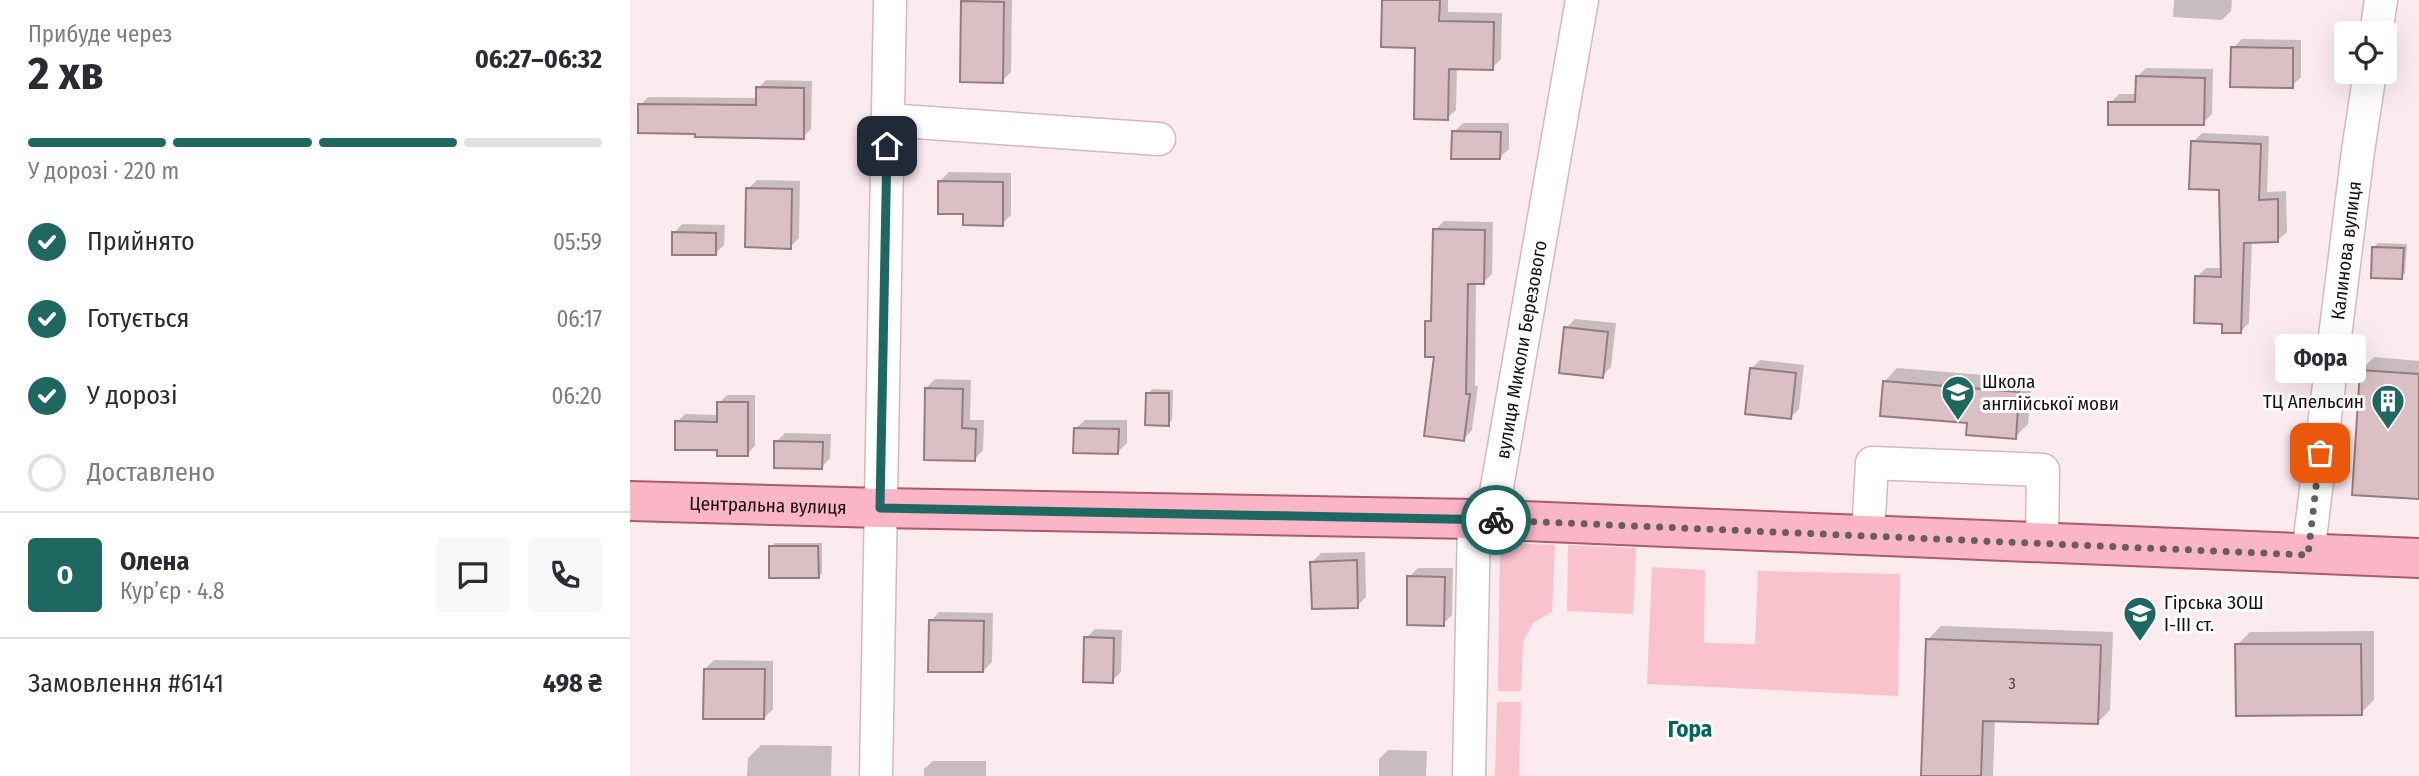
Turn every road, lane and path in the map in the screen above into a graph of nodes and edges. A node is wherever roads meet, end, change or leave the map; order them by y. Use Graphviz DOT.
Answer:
graph roads {
  1 [pos="890,0"];
  2 [pos="1583,0"];
  3 [pos="2381,0"];
  4 [pos="2378,21"];
  5 [pos="2368,84"];
  6 [pos="887,120"];
  7 [pos="1159,139"];
  8 [pos="630,501"];
  9 [pos="880,508"];
  10 [pos="1474,519"];
  11 [pos="1868,535"];
  12 [pos="2042,542"];
  13 [pos="2308,555"];
  14 [pos="2419,558"];
  15 [pos="876,776"];
  16 [pos="1469,776"];
  1 -- 6 [label="street"];
  2 -- 10 [label="street, вулиця Миколи Березового"];
  3 -- 4 [label="street"];
  5 -- 13 [label="street, Калинова вулиця"];
  6 -- 7 [label="street"];
  6 -- 9 [label="street"];
  8 -- 9 [label="main road, Центральна вулиця"];
  9 -- 10 [label="main road, Центральна вулиця"];
  9 -- 15 [label="street"];
  10 -- 11 [label="main road, Центральна вулиця"];
  10 -- 16 [label="street"];
  11 -- 12 [label="main road, Центральна вулиця"];
  11 -- 12 [label="street"];
  12 -- 13 [label="main road, Центральна вулиця"];
  13 -- 14 [label="main road, Центральна вулиця"];
}
